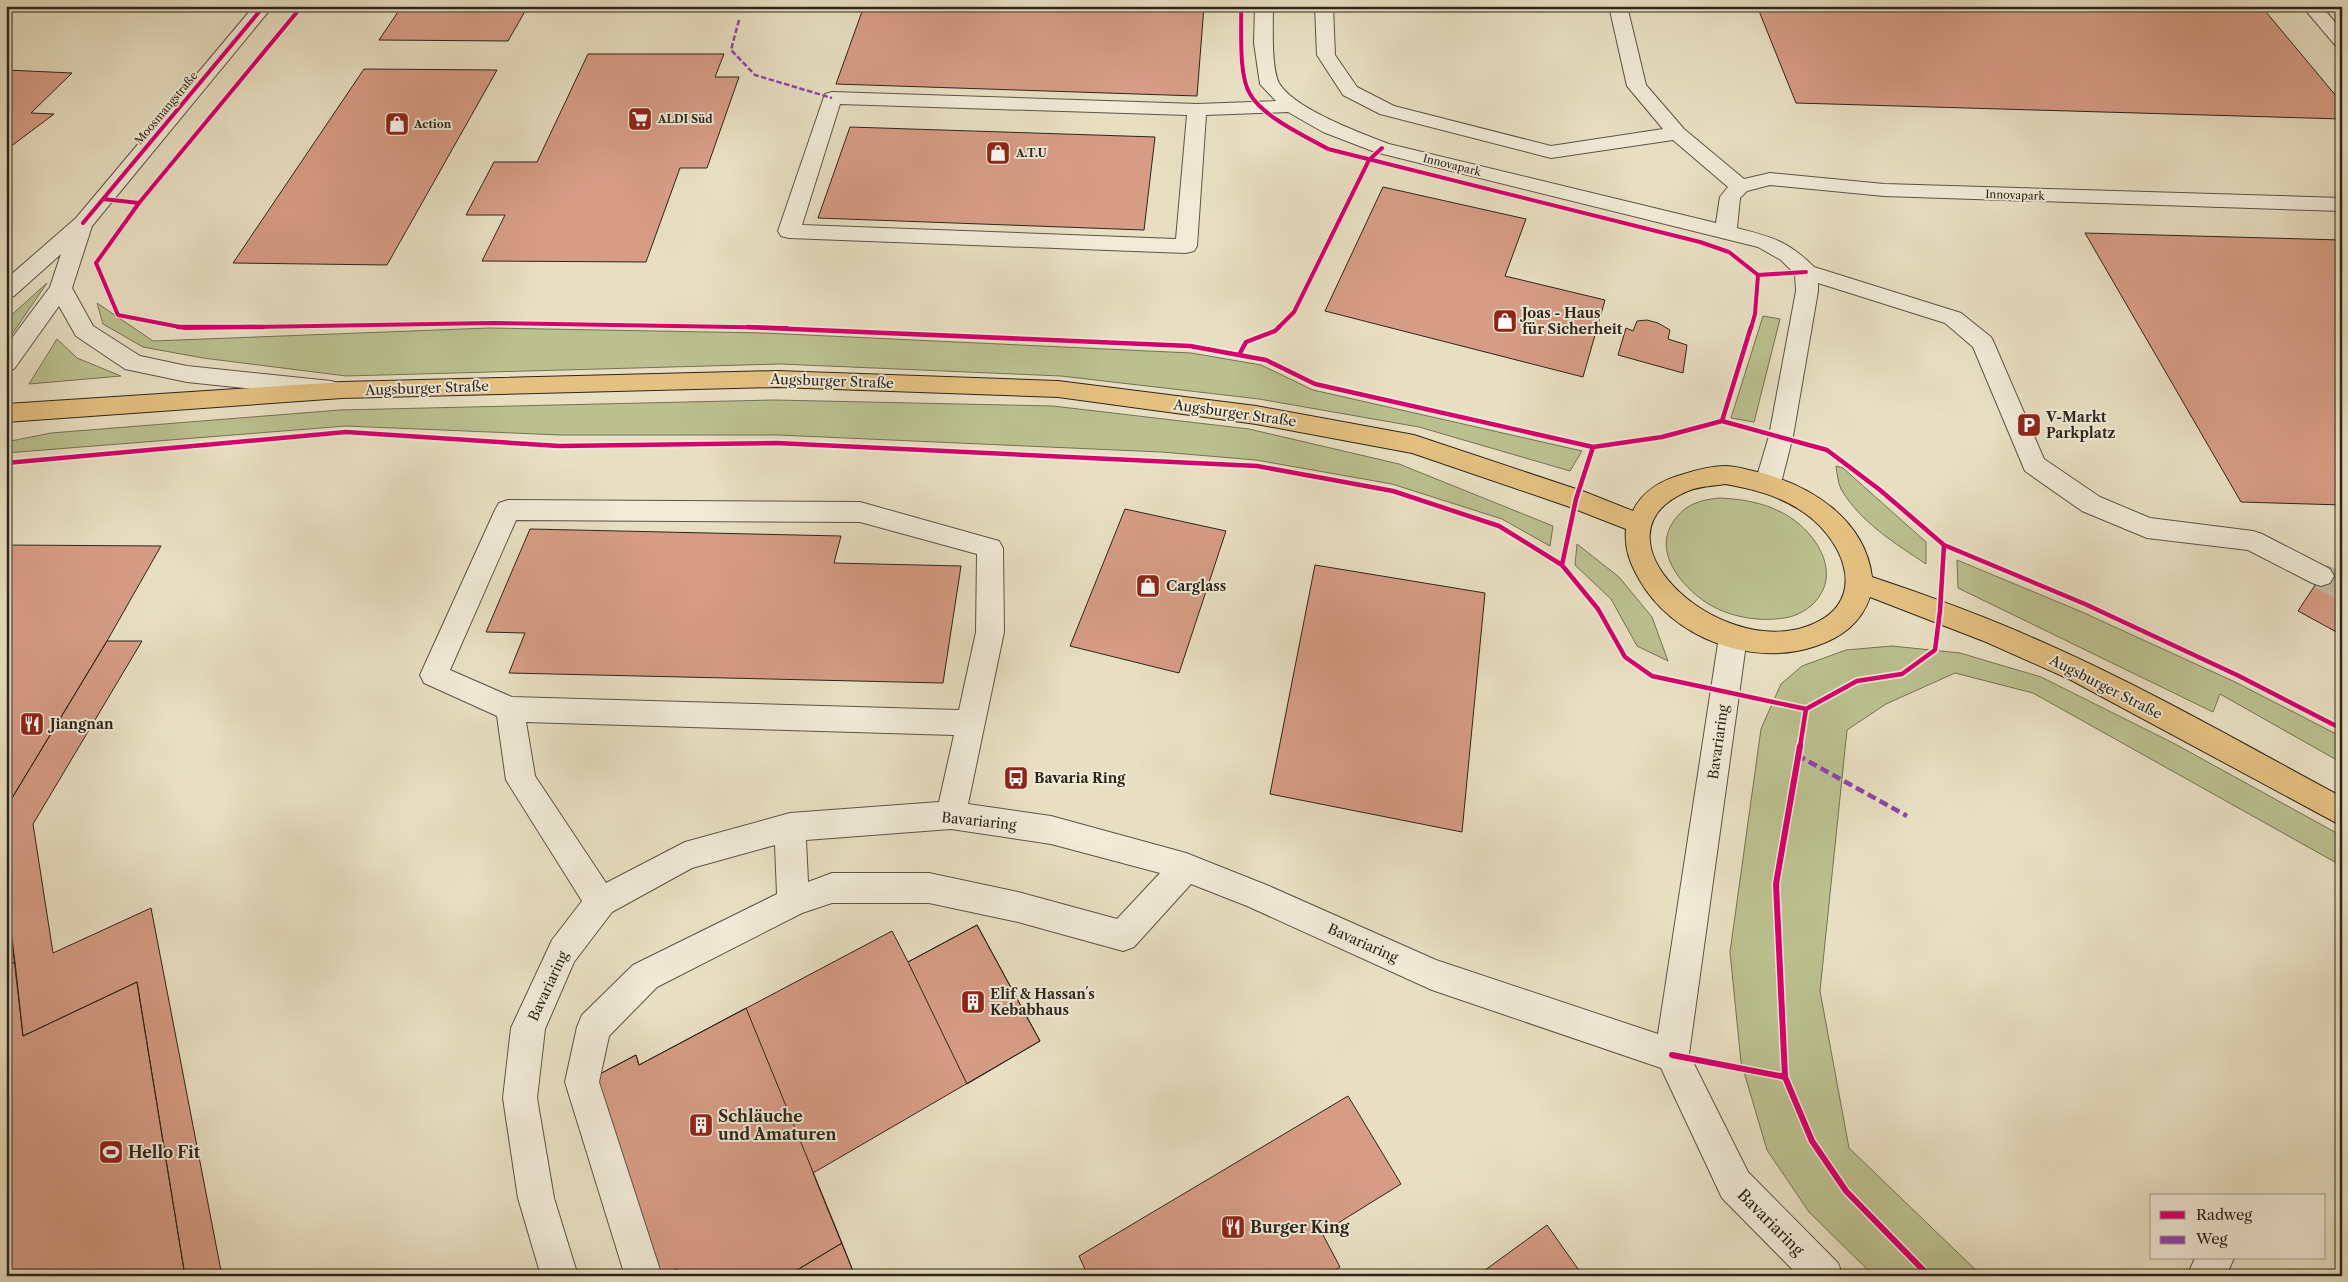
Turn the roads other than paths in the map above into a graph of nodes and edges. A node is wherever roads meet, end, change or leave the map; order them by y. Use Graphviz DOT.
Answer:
graph roads {
  1 [pos="264,6"];
  2 [pos="1264,6"];
  3 [pos="1324,6"];
  4 [pos="1618,6"];
  5 [pos="2311,6"];
  6 [pos="2342,41"];
  7 [pos="1292,106"];
  8 [pos="1197,110"];
  9 [pos="1678,133"];
  10 [pos="1740,186"];
  11 [pos="2342,205"];
  12 [pos="83,223"];
  13 [pos="1726,232"];
  14 [pos="1806,272"];
  15 [pos="61,288"];
  16 [pos="6,291"];
  17 [pos="6,363"];
  18 [pos="342,390"];
  19 [pos="6,413"];
  20 [pos="1768,484"];
  21 [pos="1640,524"];
  22 [pos="2322,576"];
  23 [pos="1860,583"];
  24 [pos="1733,637"];
  25 [pos="510,709"];
  26 [pos="970,723"];
  27 [pos="2342,813"];
  28 [pos="951,815"];
  29 [pos="790,827"];
  30 [pos="1186,867"];
  31 [pos="601,902"];
  32 [pos="793,902"];
  33 [pos="1672,1055"];
  34 [pos="2215,1260"];
  35 [pos="560,1276"];
  36 [pos="644,1276"];
  37 [pos="1826,1276"];
  38 [pos="2205,1276"];
  1 -- 12 [label="street, Moosmangstraße"];
  2 -- 7 [label="street, Innovapark"];
  3 -- 9 [label="street"];
  4 -- 9 [label="street"];
  5 -- 6 [label="street"];
  7 -- 8 [label="street"];
  7 -- 13 [label="street, Innovapark"];
  8 -- 8 [label="street"];
  9 -- 10 [label="street"];
  10 -- 11 [label="street, Innovapark"];
  10 -- 13 [label="street"];
  12 -- 15 [label="street, Moosmangstraße"];
  12 -- 16 [label="street, Moosmangstraße"];
  13 -- 14 [label="street, Innovapark"];
  14 -- 20 [label="street"];
  14 -- 22 [label="street"];
  15 -- 17 [label="street, Moosmangstraße"];
  15 -- 18 [label="street"];
  18 -- 19 [label="main road, Augsburger Straße"];
  18 -- 21 [label="main road, Augsburger Straße"];
  20 -- 21 [label="main road"];
  20 -- 23 [label="main road"];
  21 -- 24 [label="main road"];
  23 -- 24 [label="main road"];
  23 -- 27 [label="main road, Augsburger Straße"];
  24 -- 33 [label="street, Bavariaring"];
  25 -- 26 [label="street"];
  25 -- 26 [label="street"];
  25 -- 31 [label="street"];
  26 -- 28 [label="street"];
  28 -- 29 [label="street, Bavariaring"];
  28 -- 30 [label="street, Bavariaring"];
  29 -- 31 [label="street, Bavariaring"];
  29 -- 32 [label="street"];
  30 -- 32 [label="street"];
  30 -- 33 [label="street, Bavariaring"];
  31 -- 35 [label="street, Bavariaring"];
  32 -- 36 [label="street"];
  33 -- 37 [label="street, Bavariaring"];
  34 -- 38 [label="street"];
}
